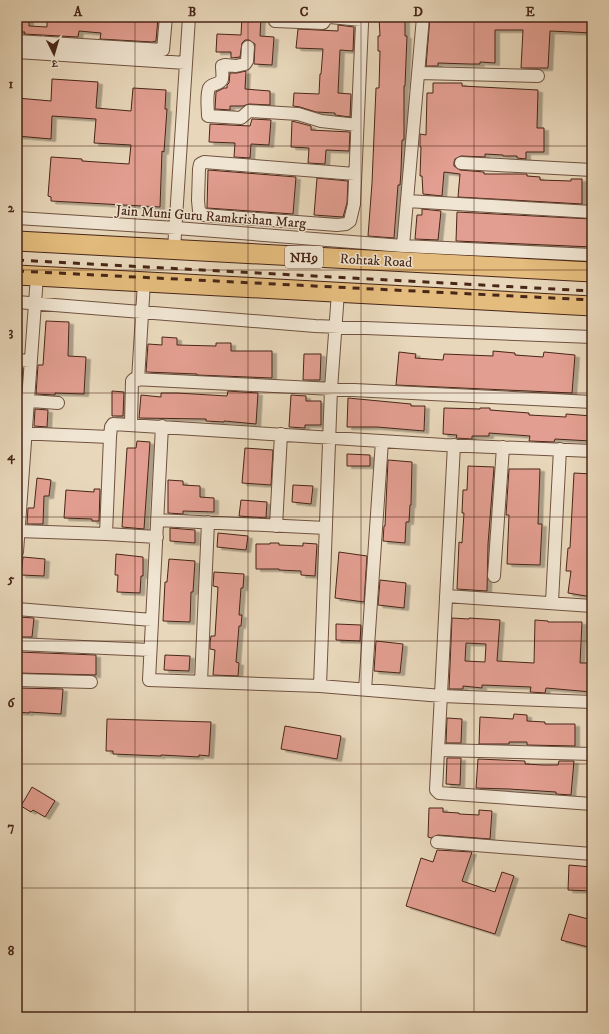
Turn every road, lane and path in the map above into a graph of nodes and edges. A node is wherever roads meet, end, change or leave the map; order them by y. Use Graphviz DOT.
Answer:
graph roads {
  1 [pos="166,17"];
  2 [pos="189,17"];
  3 [pos="328,17"];
  4 [pos="423,17"];
  5 [pos="275,21"];
  6 [pos="17,41"];
  7 [pos="248,47"];
  8 [pos="17,52"];
  9 [pos="186,63"];
  10 [pos="419,73"];
  11 [pos="538,76"];
  12 [pos="357,125"];
  13 [pos="461,163"];
  14 [pos="592,170"];
  15 [pos="355,174"];
  16 [pos="407,201"];
  17 [pos="592,212"];
  18 [pos="17,218"];
  19 [pos="352,218"];
  20 [pos="176,228"];
  21 [pos="17,241"];
  22 [pos="349,241"];
  23 [pos="403,246"];
  24 [pos="174,250"];
  25 [pos="592,254"];
  26 [pos="592,272"];
  27 [pos="17,275"];
  28 [pos="37,276"];
  29 [pos="144,282"];
  30 [pos="338,292"];
  31 [pos="17,302"];
  32 [pos="35,303"];
  33 [pos="592,306"];
  34 [pos="142,312"];
  35 [pos="336,326"];
  36 [pos="592,337"];
  37 [pos="17,360"];
  38 [pos="30,361"];
  39 [pos="138,380"];
  40 [pos="331,389"];
  41 [pos="22,401"];
  42 [pos="592,402"];
  43 [pos="58,403"];
  44 [pos="131,424"];
  45 [pos="162,426"];
  46 [pos="21,433"];
  47 [pos="281,434"];
  48 [pos="110,437"];
  49 [pos="329,437"];
  50 [pos="382,441"];
  51 [pos="454,445"];
  52 [pos="503,447"];
  53 [pos="560,449"];
  54 [pos="592,451"];
  55 [pos="20,465"];
  56 [pos="19,500"];
  57 [pos="158,520"];
  58 [pos="208,522"];
  59 [pos="276,526"];
  60 [pos="326,528"];
  61 [pos="18,531"];
  62 [pos="106,534"];
  63 [pos="156,537"];
  64 [pos="17,552"];
  65 [pos="494,576"];
  66 [pos="446,596"];
  67 [pos="552,602"];
  68 [pos="592,606"];
  69 [pos="17,609"];
  70 [pos="152,620"];
  71 [pos="17,644"];
  72 [pos="150,650"];
  73 [pos="17,680"];
  74 [pos="91,682"];
  75 [pos="201,682"];
  76 [pos="320,686"];
  77 [pos="365,690"];
  78 [pos="442,696"];
  79 [pos="592,702"];
  80 [pos="439,750"];
  81 [pos="592,754"];
  82 [pos="592,804"];
  83 [pos="437,842"];
  84 [pos="592,854"];
  1 -- 6 [label="street"];
  2 -- 9 [label="street"];
  3 -- 5 [label="street"];
  3 -- 12 [label="street"];
  4 -- 10 [label="street"];
  7 -- 12 [label="street"];
  8 -- 9 [label="street"];
  9 -- 20 [label="street"];
  10 -- 11 [label="street"];
  10 -- 16 [label="street"];
  12 -- 15 [label="street"];
  13 -- 14 [label="street"];
  15 -- 19 [label="street"];
  15 -- 19 [label="street"];
  16 -- 17 [label="street"];
  16 -- 23 [label="street"];
  18 -- 20 [label="street, Jain Muni Guru Ramkrishan Marg"];
  19 -- 22 [label="street"];
  20 -- 22 [label="street, Jain Muni Guru Ramkrishan Marg"];
  20 -- 24 [label="street"];
  21 -- 24 [label="main road, Rohtak Road / NH9"];
  22 -- 23 [label="street, Jain Muni Guru Ramkrishan Marg"];
  23 -- 25 [label="street, Jain Muni Guru Ramkrishan Marg"];
  24 -- 26 [label="main road, Rohtak Road / NH9"];
  27 -- 28 [label="main road"];
  28 -- 29 [label="main road"];
  28 -- 32 [label="street"];
  29 -- 30 [label="main road"];
  29 -- 34 [label="street"];
  30 -- 33 [label="main road"];
  30 -- 35 [label="street"];
  31 -- 32 [label="street"];
  32 -- 34 [label="street"];
  32 -- 38 [label="street"];
  34 -- 35 [label="street"];
  34 -- 39 [label="street"];
  35 -- 36 [label="street"];
  35 -- 40 [label="street"];
  37 -- 38 [label="street"];
  38 -- 41 [label="street"];
  39 -- 40 [label="street"];
  39 -- 44 [label="street"];
  40 -- 42 [label="street"];
  40 -- 49 [label="street"];
  41 -- 43 [label="street"];
  41 -- 46 [label="street"];
  44 -- 45 [label="street"];
  44 -- 48 [label="street"];
  45 -- 47 [label="street"];
  45 -- 57 [label="street"];
  46 -- 48 [label="street"];
  46 -- 55 [label="street"];
  47 -- 49 [label="street"];
  47 -- 59 [label="street"];
  48 -- 62 [label="street"];
  49 -- 50 [label="street"];
  49 -- 60 [label="street"];
  50 -- 51 [label="street"];
  50 -- 77 [label="street"];
  51 -- 52 [label="street"];
  51 -- 66 [label="street"];
  52 -- 53 [label="street"];
  52 -- 65 [label="street"];
  53 -- 54 [label="street"];
  53 -- 67 [label="street"];
  55 -- 56 [label="street"];
  56 -- 61 [label="street"];
  57 -- 58 [label="street"];
  57 -- 63 [label="street"];
  58 -- 59 [label="street"];
  58 -- 75 [label="street"];
  59 -- 60 [label="street"];
  60 -- 76 [label="street"];
  61 -- 62 [label="street"];
  61 -- 64 [label="street"];
  62 -- 63 [label="street"];
  63 -- 70 [label="street"];
  66 -- 67 [label="street"];
  66 -- 78 [label="street"];
  67 -- 68 [label="street"];
  69 -- 70 [label="street"];
  70 -- 72 [label="street"];
  71 -- 72 [label="street"];
  72 -- 75 [label="street"];
  73 -- 74 [label="street"];
  75 -- 76 [label="street"];
  76 -- 77 [label="street"];
  77 -- 78 [label="street"];
  78 -- 79 [label="street"];
  78 -- 80 [label="street"];
  80 -- 81 [label="street"];
  80 -- 82 [label="street"];
  83 -- 84 [label="street"];
}
